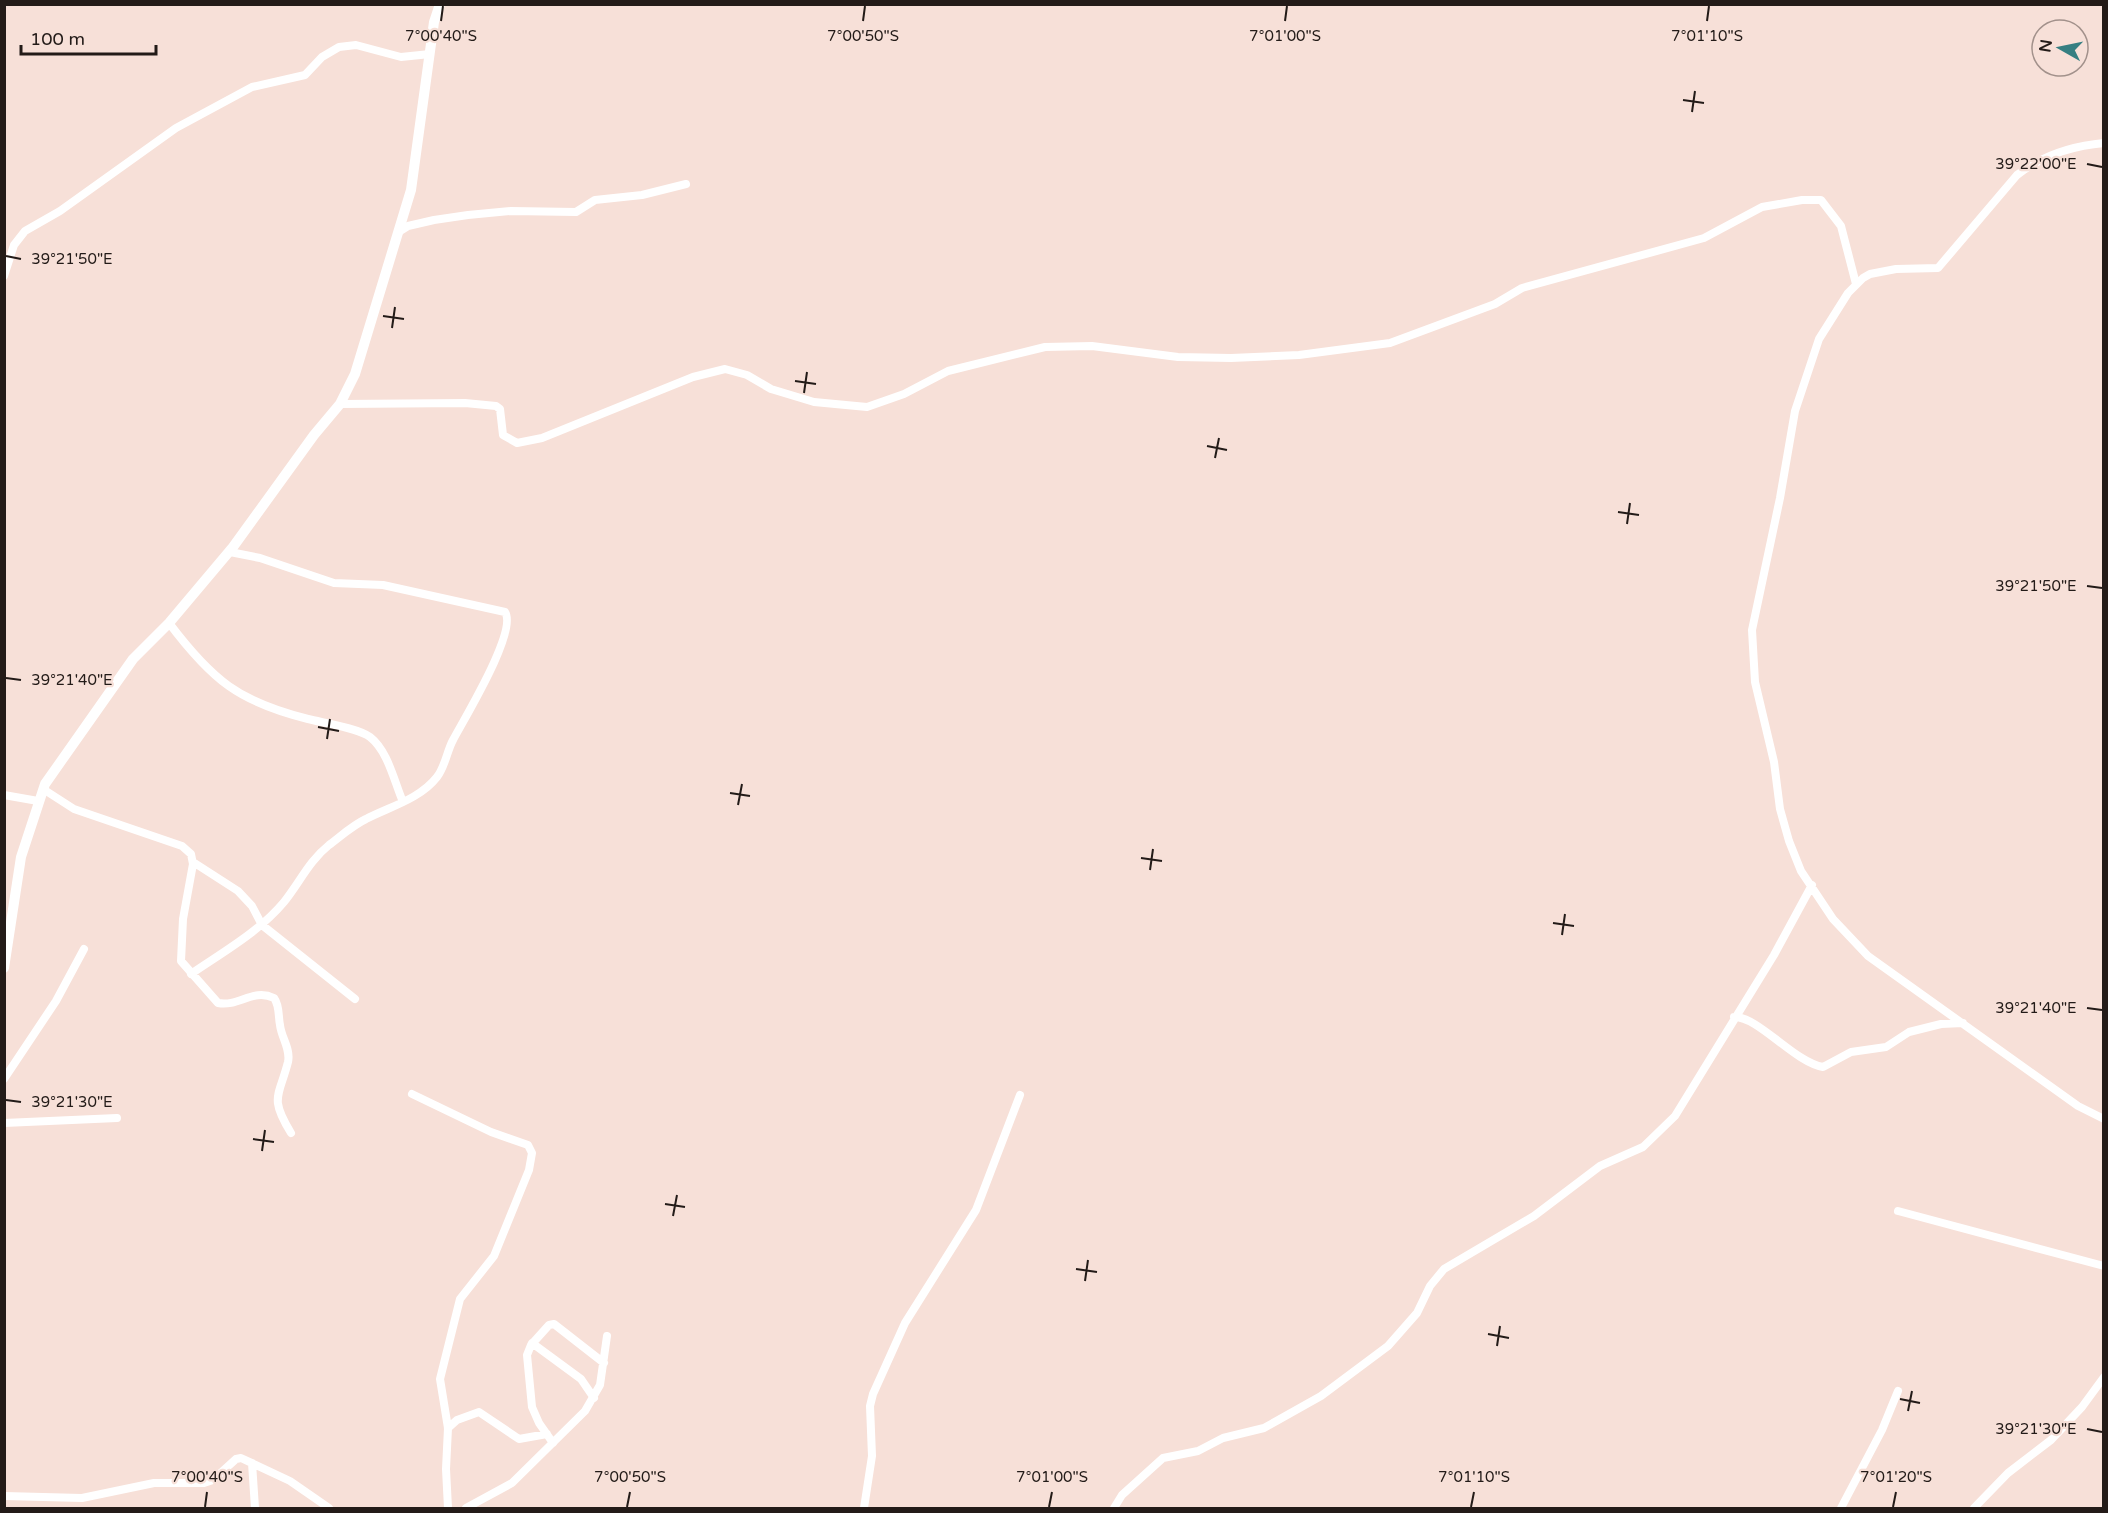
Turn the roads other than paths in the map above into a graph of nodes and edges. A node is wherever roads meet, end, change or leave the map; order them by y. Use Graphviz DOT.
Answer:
graph roads {
  1 [pos="440,4"];
  2 [pos="430,54"];
  3 [pos="2103,143"];
  4 [pos="686,184"];
  5 [pos="400,231"];
  6 [pos="4,276"];
  7 [pos="1856,284"];
  8 [pos="340,404"];
  9 [pos="230,552"];
  10 [pos="169,623"];
  11 [pos="42,789"];
  12 [pos="4,795"];
  13 [pos="38,801"];
  14 [pos="403,802"];
  15 [pos="193,862"];
  16 [pos="1812,885"];
  17 [pos="262,925"];
  18 [pos="84,949"];
  19 [pos="4,968"];
  20 [pos="191,974"];
  21 [pos="355,999"];
  22 [pos="1734,1017"];
  23 [pos="1963,1023"];
  24 [pos="4,1080"];
  25 [pos="412,1094"];
  26 [pos="1020,1095"];
  27 [pos="117,1118"];
  28 [pos="2103,1119"];
  29 [pos="4,1123"];
  30 [pos="291,1133"];
  31 [pos="1898,1211"];
  32 [pos="2103,1266"];
  33 [pos="607,1336"];
  34 [pos="532,1343"];
  35 [pos="604,1363"];
  36 [pos="2103,1377"];
  37 [pos="1898,1391"];
  38 [pos="594,1398"];
  39 [pos="448,1428"];
  40 [pos="547,1434"];
  41 [pos="553,1443"];
  42 [pos="252,1463"];
  43 [pos="4,1497"];
  44 [pos="255,1509"];
  45 [pos="329,1509"];
  46 [pos="448,1509"];
  47 [pos="466,1509"];
  48 [pos="864,1509"];
  49 [pos="1114,1509"];
  50 [pos="1841,1509"];
  51 [pos="1974,1509"];
  1 -- 2 [label="street"];
  2 -- 5 [label="street"];
  2 -- 6 [label="street"];
  3 -- 7 [label="street"];
  4 -- 5 [label="street"];
  5 -- 8 [label="street"];
  7 -- 8 [label="street"];
  7 -- 16 [label="street"];
  8 -- 9 [label="street"];
  9 -- 10 [label="street"];
  9 -- 14 [label="street"];
  10 -- 11 [label="street"];
  10 -- 14 [label="street"];
  11 -- 13 [label="street"];
  11 -- 15 [label="street"];
  12 -- 13 [label="street"];
  13 -- 19 [label="street"];
  14 -- 17 [label="street"];
  15 -- 17 [label="street"];
  15 -- 20 [label="street"];
  16 -- 22 [label="street"];
  16 -- 23 [label="street"];
  17 -- 20 [label="street"];
  17 -- 21 [label="street"];
  18 -- 24 [label="street"];
  20 -- 30 [label="street"];
  22 -- 23 [label="street"];
  22 -- 49 [label="street"];
  23 -- 28 [label="street"];
  25 -- 39 [label="street"];
  26 -- 48 [label="street"];
  27 -- 29 [label="street"];
  31 -- 32 [label="street"];
  33 -- 35 [label="street"];
  34 -- 35 [label="street"];
  34 -- 38 [label="street"];
  34 -- 40 [label="street"];
  35 -- 38 [label="street"];
  36 -- 51 [label="street"];
  37 -- 50 [label="street"];
  38 -- 41 [label="street"];
  39 -- 40 [label="street"];
  39 -- 46 [label="street"];
  40 -- 41 [label="street"];
  41 -- 47 [label="street"];
  42 -- 43 [label="street"];
  42 -- 44 [label="street"];
  42 -- 45 [label="street"];
}
